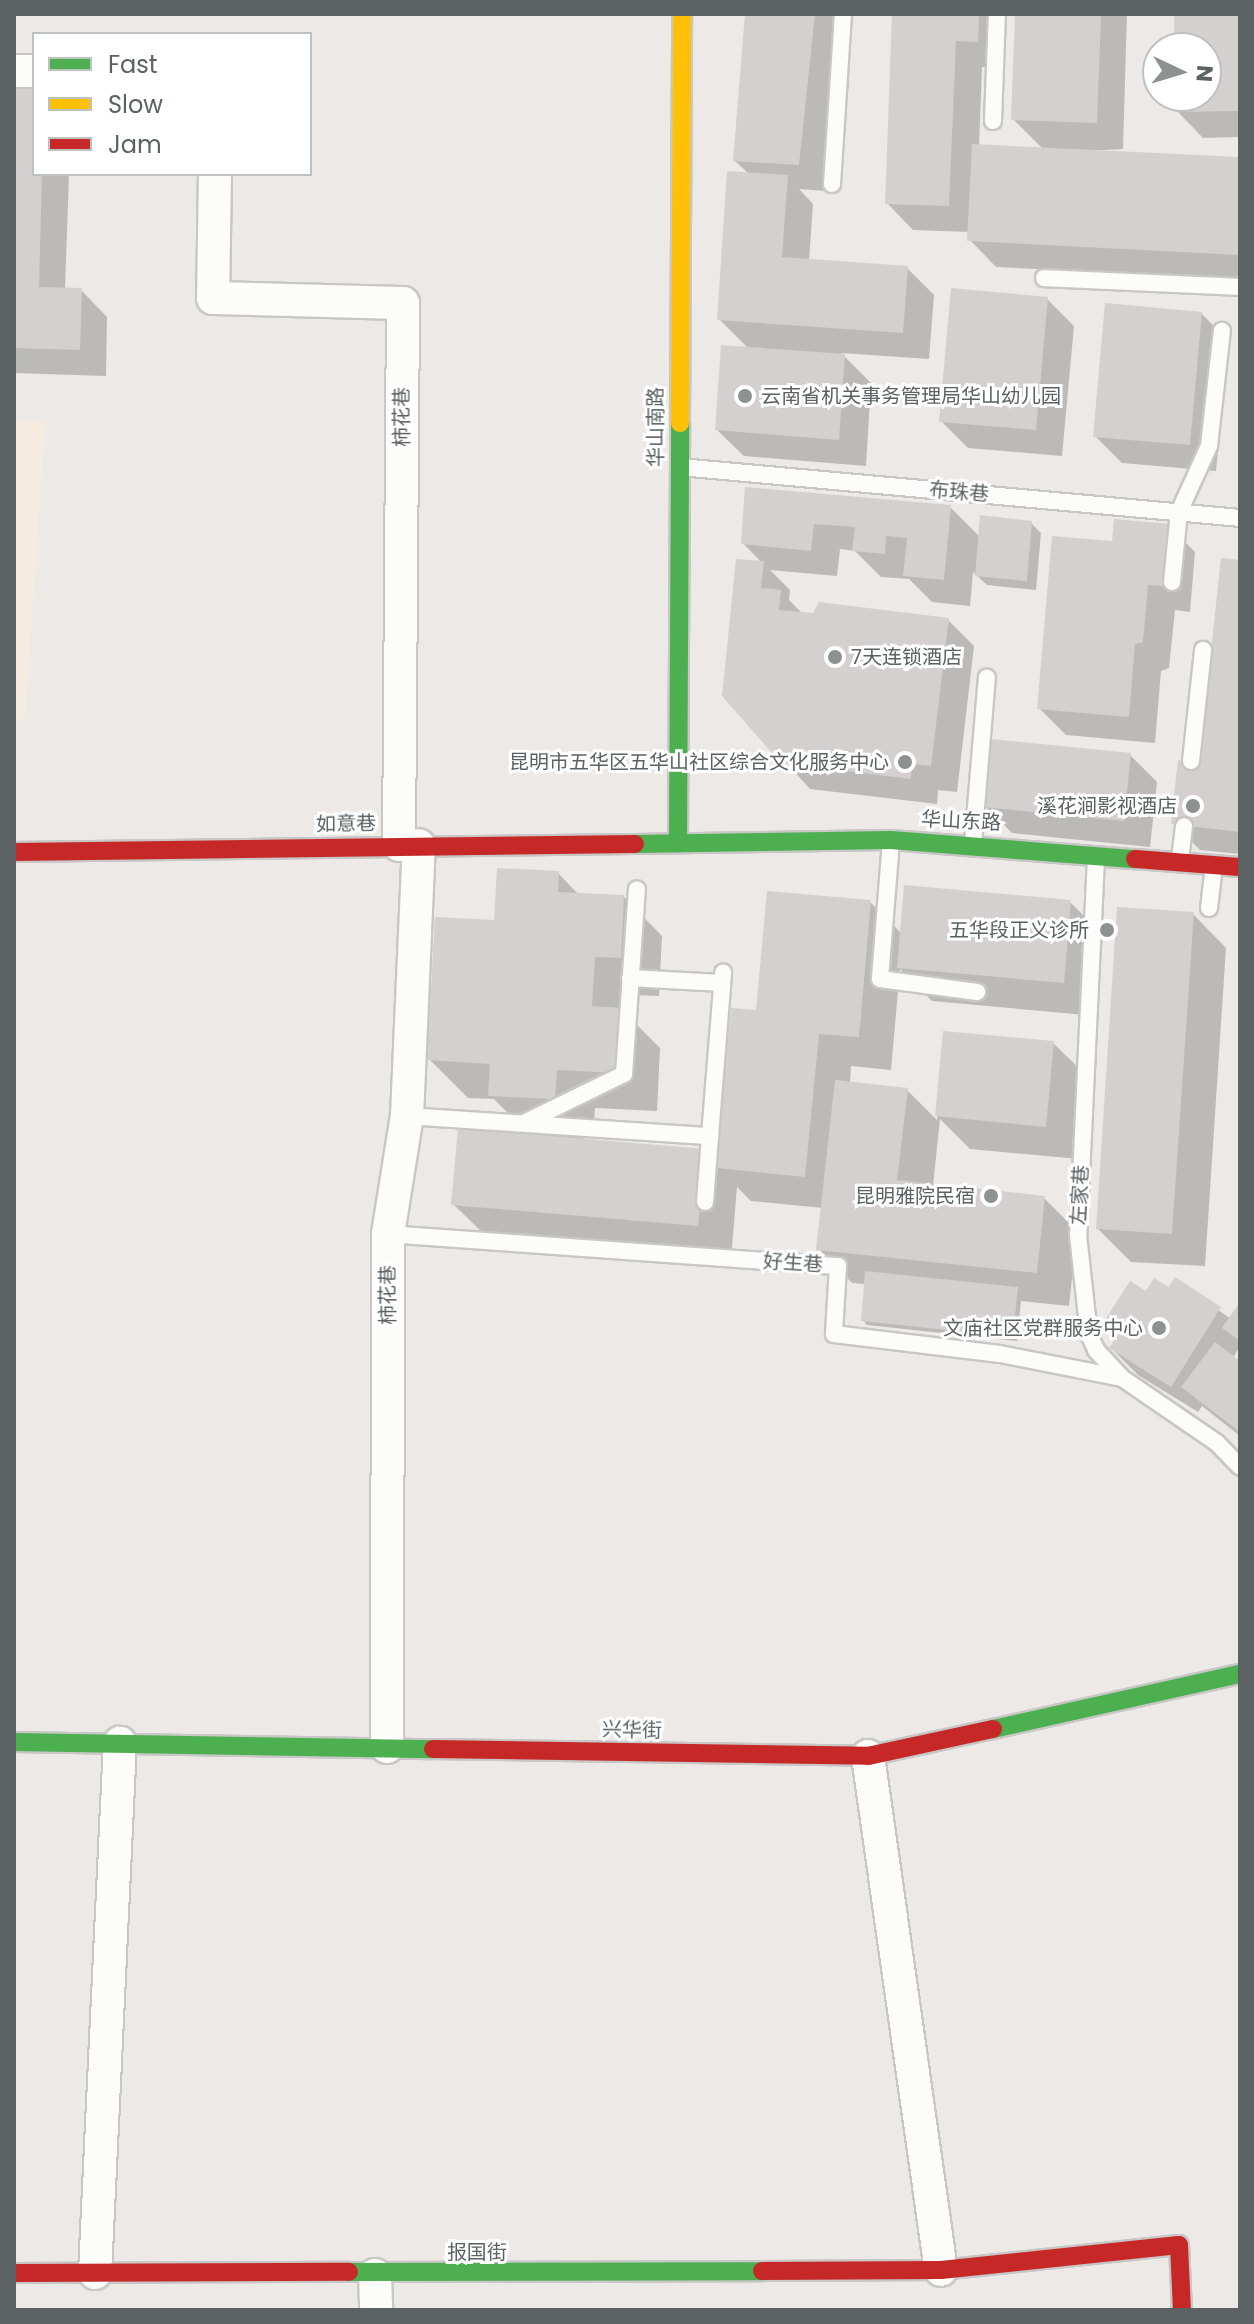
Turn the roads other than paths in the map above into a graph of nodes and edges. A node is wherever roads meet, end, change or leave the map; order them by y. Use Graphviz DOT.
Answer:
graph roads {
  1 [pos="682,14"];
  2 [pos="843,14"];
  3 [pos="997,14"];
  4 [pos="993,121"];
  5 [pos="215,176"];
  6 [pos="832,184"];
  7 [pos="1044,278"];
  8 [pos="1240,287"];
  9 [pos="1222,331"];
  10 [pos="678,466"];
  11 [pos="1179,512"];
  12 [pos="1240,518"];
  13 [pos="1172,582"];
  14 [pos="1203,650"];
  15 [pos="987,678"];
  16 [pos="1191,761"];
  17 [pos="1184,826"];
  18 [pos="678,840"];
  19 [pos="891,840"];
  20 [pos="973,843"];
  21 [pos="409,845"];
  22 [pos="14,852"];
  23 [pos="1097,852"];
  24 [pos="1180,860"];
  25 [pos="1214,864"];
  26 [pos="1240,867"];
  27 [pos="637,889"];
  28 [pos="1209,908"];
  29 [pos="630,978"];
  30 [pos="977,992"];
  31 [pos="407,1116"];
  32 [pos="522,1124"];
  33 [pos="710,1136"];
  34 [pos="705,1202"];
  35 [pos="388,1234"];
  36 [pos="1122,1378"];
  37 [pos="1240,1467"];
  38 [pos="1240,1674"];
  39 [pos="14,1742"];
  40 [pos="120,1743"];
  41 [pos="387,1747"];
  42 [pos="868,1756"];
  43 [pos="941,2270"];
  44 [pos="14,2273"];
  45 [pos="95,2273"];
  46 [pos="375,2275"];
  47 [pos="376,2310"];
  48 [pos="1182,2310"];
  1 -- 10 [label="street, 华山南路"];
  2 -- 6 [label="lane"];
  3 -- 4 [label="lane"];
  5 -- 21 [label="street, 柿花巷"];
  7 -- 8 [label="lane"];
  9 -- 11 [label="lane"];
  10 -- 11 [label="lane, 布珠巷"];
  10 -- 18 [label="street, 华山南路"];
  11 -- 12 [label="lane, 布珠巷"];
  11 -- 13 [label="lane"];
  14 -- 16 [label="lane"];
  15 -- 20 [label="lane"];
  17 -- 24 [label="lane"];
  18 -- 19 [label="street, 华山东路"];
  18 -- 21 [label="street, 如意巷"];
  19 -- 20 [label="street, 华山东路"];
  19 -- 30 [label="lane"];
  20 -- 23 [label="street, 华山东路"];
  21 -- 22 [label="street, 如意巷"];
  21 -- 31 [label="street, 柿花巷"];
  23 -- 24 [label="street, 华山东路"];
  23 -- 36 [label="lane, 左家巷"];
  24 -- 25 [label="street, 华山东路"];
  25 -- 26 [label="street, 华山东路"];
  25 -- 28 [label="lane"];
  27 -- 29 [label="lane"];
  29 -- 32 [label="lane"];
  29 -- 33 [label="lane"];
  31 -- 32 [label="lane"];
  31 -- 35 [label="street, 柿花巷"];
  32 -- 33 [label="lane"];
  33 -- 34 [label="lane"];
  35 -- 36 [label="lane, 好生巷"];
  35 -- 41 [label="street, 柿花巷"];
  36 -- 37 [label="lane, 左家巷"];
  38 -- 42 [label="street, 兴华街"];
  39 -- 40 [label="street, 兴华街"];
  40 -- 41 [label="street, 兴华街"];
  40 -- 45 [label="street"];
  41 -- 42 [label="street, 兴华街"];
  42 -- 43 [label="street"];
  43 -- 46 [label="street, 报国街"];
  43 -- 48 [label="street, 报国街"];
  44 -- 45 [label="street, 报国街"];
  45 -- 46 [label="street, 报国街"];
  46 -- 47 [label="street"];
}
